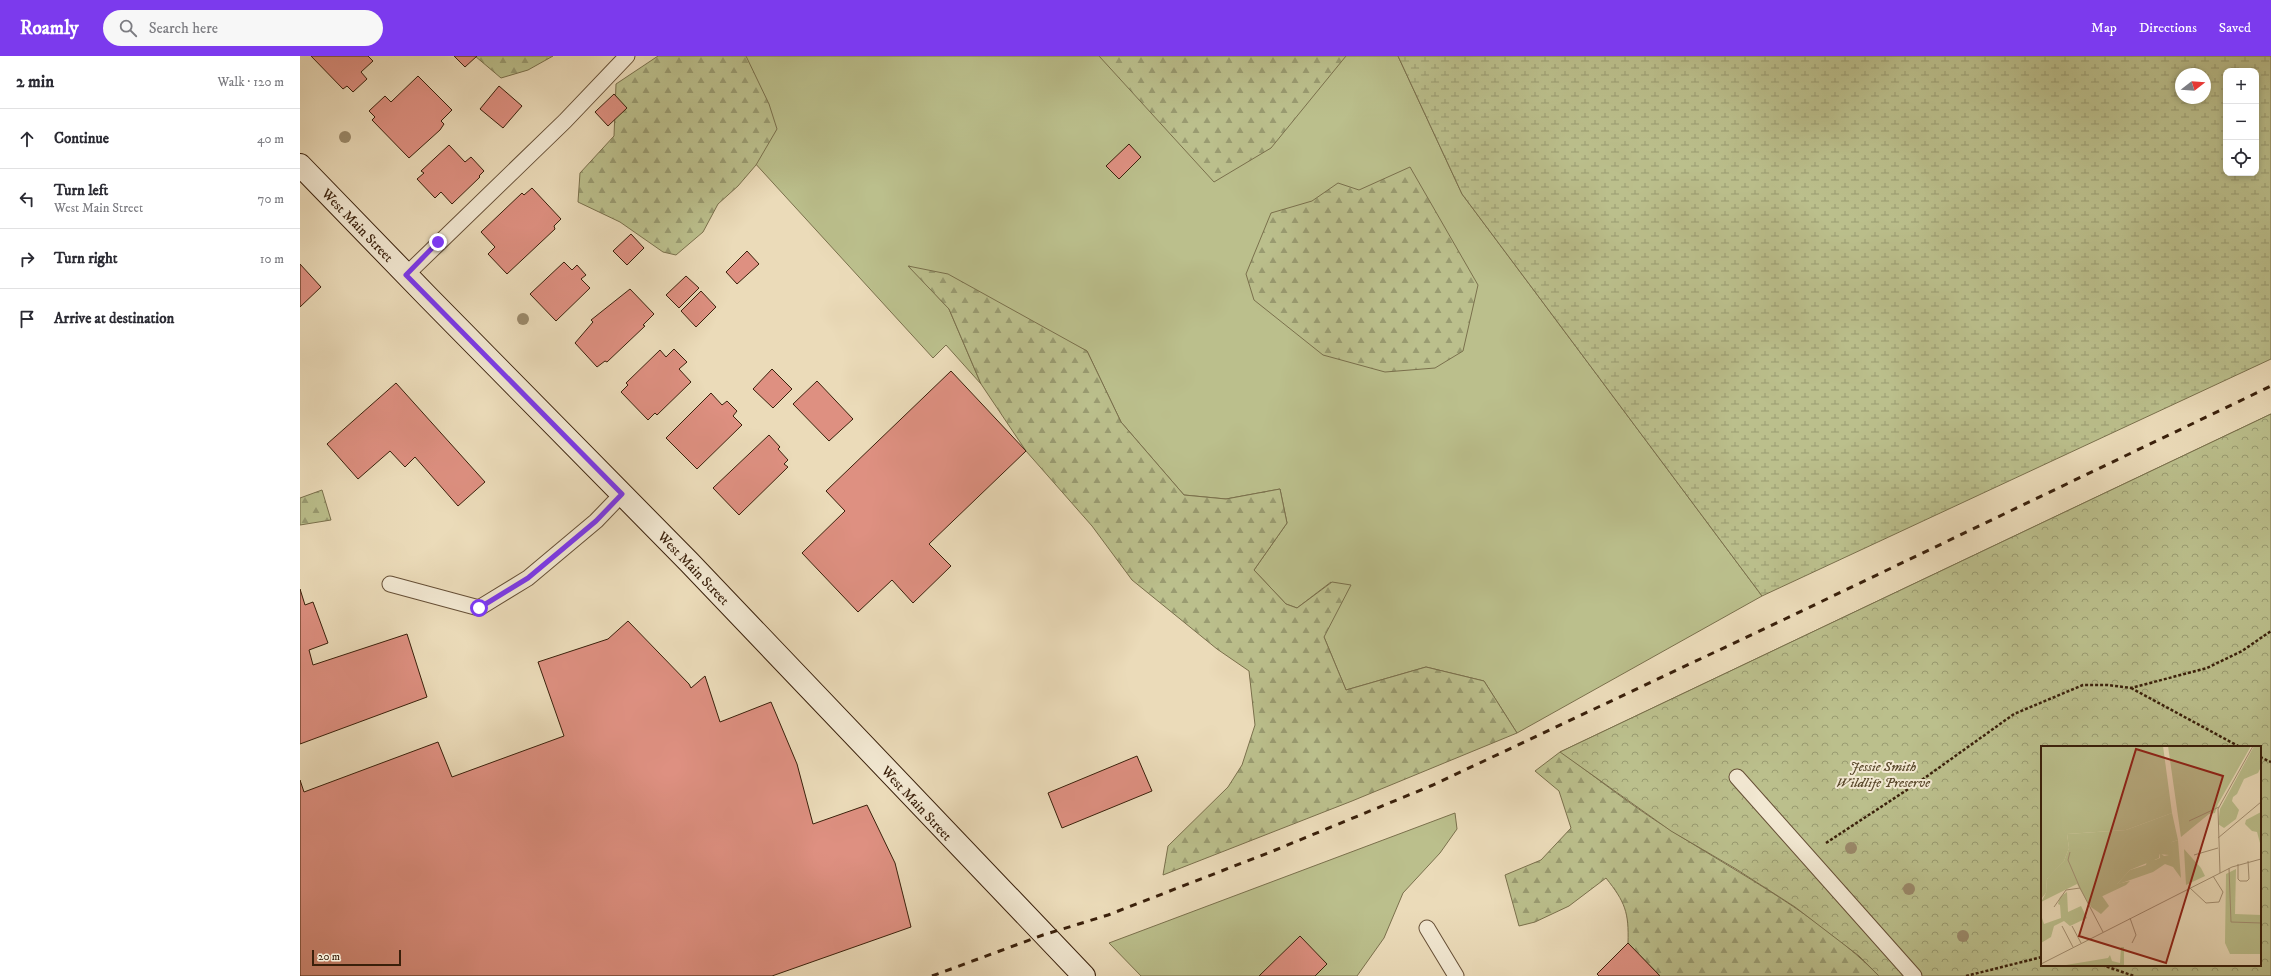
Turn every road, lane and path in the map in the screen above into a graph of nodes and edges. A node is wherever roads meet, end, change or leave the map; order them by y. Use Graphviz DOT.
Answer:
graph roads {
  1 [pos="628,56"];
  2 [pos="300,165"];
  3 [pos="406,275"];
  4 [pos="622,494"];
  5 [pos="390,584"];
  6 [pos="2271,631"];
  7 [pos="2131,688"];
  8 [pos="2238,746"];
  9 [pos="2261,757"];
  10 [pos="2271,762"];
  11 [pos="1737,777"];
  12 [pos="1831,840"];
  13 [pos="1427,928"];
  14 [pos="2041,957"];
  15 [pos="2105,966"];
  16 [pos="1084,976"];
  17 [pos="1456,976"];
  18 [pos="1914,976"];
  19 [pos="1966,976"];
  20 [pos="2134,976"];
  1 -- 3 [label="lane"];
  2 -- 3 [label="main road, West Main Street"];
  3 -- 4 [label="main road, West Main Street"];
  4 -- 5 [label="lane"];
  4 -- 16 [label="main road, West Main Street"];
  6 -- 7 [label="path"];
  7 -- 8 [label="path"];
  7 -- 12 [label="path"];
  9 -- 10 [label="path"];
  11 -- 18 [label="lane"];
  13 -- 17 [label="lane"];
  14 -- 19 [label="path"];
  15 -- 20 [label="path"];
}
